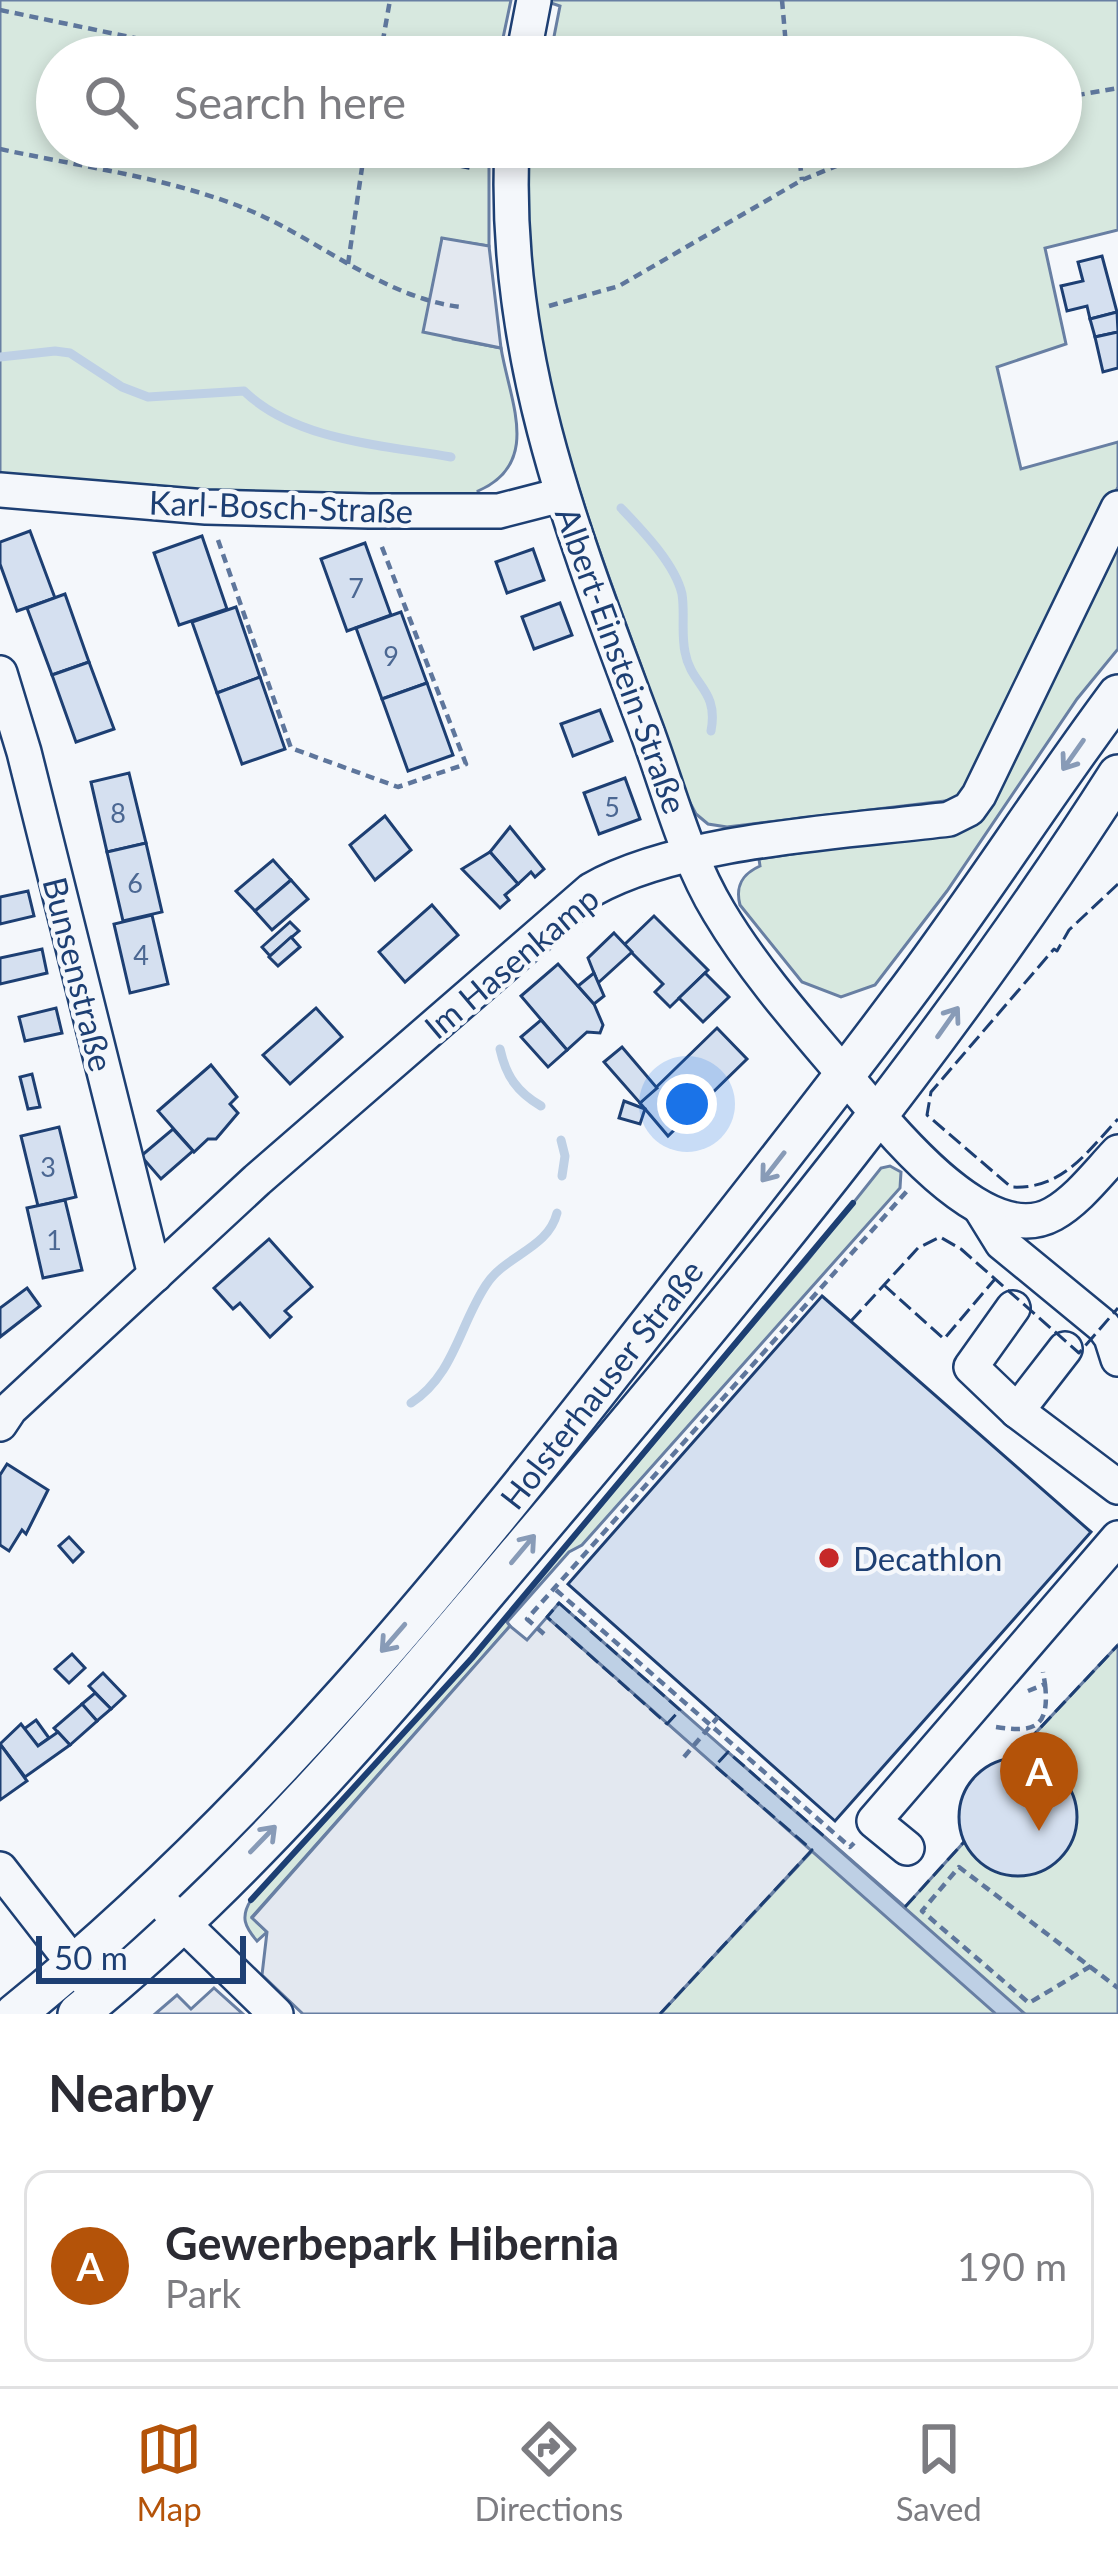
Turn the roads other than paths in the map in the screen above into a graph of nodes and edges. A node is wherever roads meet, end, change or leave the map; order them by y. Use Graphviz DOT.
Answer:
graph roads {
  1 [pos="534,0"];
  2 [pos="527,36"];
  3 [pos="512,168"];
  4 [pos="0,490"];
  5 [pos="561,494"];
  6 [pos="1118,508"];
  7 [pos="0,674"];
  8 [pos="1118,695"];
  9 [pos="1115,785"];
  10 [pos="694,856"];
  11 [pos="844,1074"];
  12 [pos="879,1116"];
  13 [pos="1118,1152"];
  14 [pos="981,1209"];
  15 [pos="154,1275"];
  16 [pos="1013,1308"];
  17 [pos="1065,1349"];
  18 [pos="1118,1359"];
  19 [pos="1017,1411"];
  20 [pos="0,1424"];
  21 [pos="1118,1487"];
  22 [pos="1118,1538"];
  23 [pos="907,1848"];
  24 [pos="3,1880"];
  25 [pos="154,1893"];
  26 [pos="181,1923"];
  27 [pos="84,1992"];
  28 [pos="15,2014"];
  29 [pos="276,2014"];
  1 -- 2 [label="street"];
  3 -- 5 [label="street, Albert-Einstein-Straße"];
  4 -- 5 [label="street, Karl-Bosch-Straße"];
  5 -- 10 [label="street, Albert-Einstein-Straße"];
  6 -- 10 [label="street, Im Hasenkamp"];
  7 -- 15 [label="street, Bunsenstraße"];
  8 -- 11 [label="main road, Holsterhauser Straße, one-way"];
  12 -- 9 [label="main road, Holsterhauser Straße, one-way"];
  10 -- 11 [label="street, Albert-Einstein-Straße"];
  10 -- 15 [label="street, Im Hasenkamp"];
  11 -- 12 [label="street, Albert-Einstein-Straße"];
  11 -- 25 [label="main road, Holsterhauser Straße, one-way"];
  12 -- 14 [label="street, Albert-Einstein-Straße"];
  26 -- 12 [label="main road, Holsterhauser Straße, one-way"];
  13 -- 14 [label="street"];
  14 -- 18 [label="street, Albert-Einstein-Straße"];
  15 -- 20 [label="street, Im Hasenkamp"];
  16 -- 19 [label="street"];
  17 -- 19 [label="street"];
  19 -- 21 [label="street"];
  22 -- 23 [label="street"];
  24 -- 27 [label="street"];
  25 -- 26 [label="street"];
  25 -- 27 [label="main road, Holsterhauser Straße"];
  26 -- 27 [label="main road, Holsterhauser Straße"];
  26 -- 29 [label="street"];
  27 -- 28 [label="main road, Holsterhauser Straße"];
}
